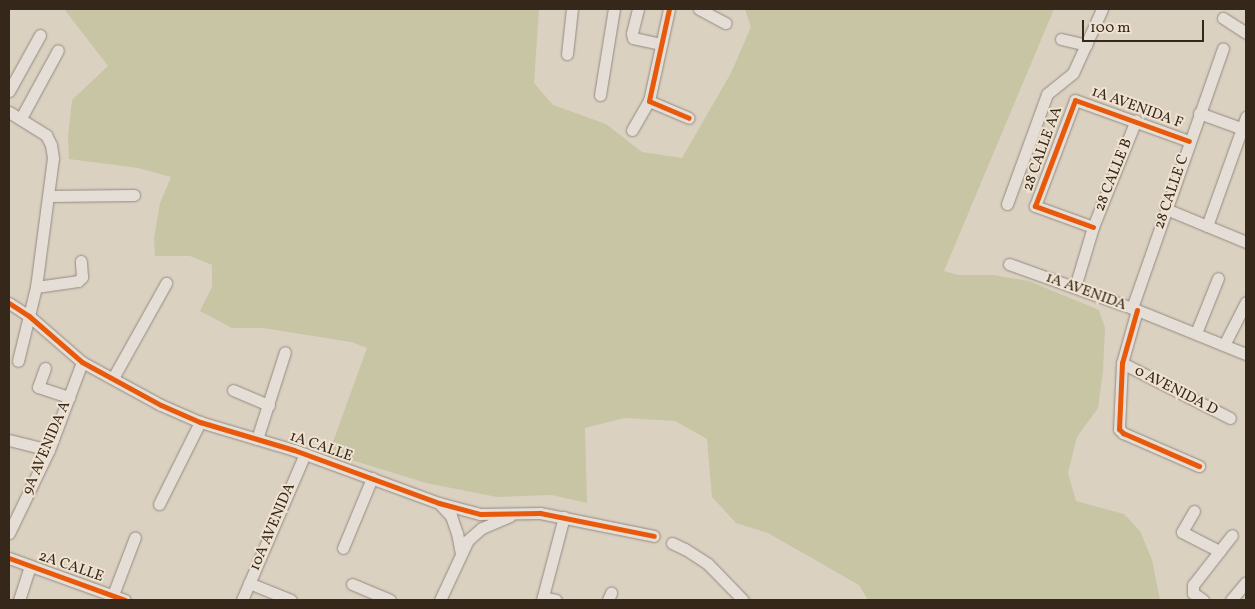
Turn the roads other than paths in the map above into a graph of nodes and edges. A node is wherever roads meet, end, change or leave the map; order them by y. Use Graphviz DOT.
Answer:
graph roads {
  1 [pos="572,9"];
  2 [pos="614,9"];
  3 [pos="638,9"];
  4 [pos="669,9"];
  5 [pos="699,9"];
  6 [pos="1102,9"];
  7 [pos="1223,18"];
  8 [pos="724,23"];
  9 [pos="1246,33"];
  10 [pos="40,35"];
  11 [pos="1061,39"];
  12 [pos="661,44"];
  13 [pos="1086,45"];
  14 [pos="1223,48"];
  15 [pos="58,50"];
  16 [pos="567,54"];
  17 [pos="9,91"];
  18 [pos="600,95"];
  19 [pos="1075,100"];
  20 [pos="647,105"];
  21 [pos="9,112"];
  22 [pos="1199,113"];
  23 [pos="1246,117"];
  24 [pos="21,118"];
  25 [pos="689,118"];
  26 [pos="1136,120"];
  27 [pos="632,130"];
  28 [pos="1244,130"];
  29 [pos="1189,141"];
  30 [pos="134,195"];
  31 [pos="49,196"];
  32 [pos="1007,204"];
  33 [pos="1166,209"];
  34 [pos="1207,226"];
  35 [pos="1094,227"];
  36 [pos="1246,242"];
  37 [pos="81,261"];
  38 [pos="1009,264"];
  39 [pos="1218,278"];
  40 [pos="166,283"];
  41 [pos="36,287"];
  42 [pos="1075,287"];
  43 [pos="1246,302"];
  44 [pos="9,303"];
  45 [pos="1134,309"];
  46 [pos="29,316"];
  47 [pos="1196,332"];
  48 [pos="1224,345"];
  49 [pos="285,352"];
  50 [pos="1246,354"];
  51 [pos="18,361"];
  52 [pos="82,362"];
  53 [pos="1122,364"];
  54 [pos="45,368"];
  55 [pos="113,378"];
  56 [pos="233,390"];
  57 [pos="69,397"];
  58 [pos="269,405"];
  59 [pos="1230,418"];
  60 [pos="200,422"];
  61 [pos="257,439"];
  62 [pos="9,440"];
  63 [pos="49,450"];
  64 [pos="305,454"];
  65 [pos="1199,466"];
  66 [pos="372,478"];
  67 [pos="439,503"];
  68 [pos="159,504"];
  69 [pos="1194,511"];
  70 [pos="519,513"];
  71 [pos="564,517"];
  72 [pos="9,533"];
  73 [pos="1232,535"];
  74 [pos="654,536"];
  75 [pos="135,537"];
  76 [pos="672,543"];
  77 [pos="342,548"];
  78 [pos="1219,551"];
  79 [pos="461,553"];
  80 [pos="9,558"];
  81 [pos="30,566"];
  82 [pos="1246,582"];
  83 [pos="249,583"];
  84 [pos="352,584"];
  85 [pos="112,597"];
  86 [pos="542,598"];
  87 [pos="19,600"];
  88 [pos="125,600"];
  89 [pos="242,600"];
  90 [pos="291,600"];
  91 [pos="390,600"];
  92 [pos="440,600"];
  93 [pos="556,600"];
  94 [pos="742,600"];
  95 [pos="1203,600"];
  96 [pos="1232,600"];
  1 -- 16 [label="street"];
  2 -- 18 [label="street"];
  3 -- 12 [label="street"];
  4 -- 12 [label="street"];
  5 -- 8 [label="street"];
  6 -- 13 [label="street"];
  7 -- 9 [label="street"];
  10 -- 17 [label="street"];
  11 -- 13 [label="street"];
  12 -- 20 [label="street"];
  13 -- 32 [label="street"];
  14 -- 22 [label="street, 28 CALLE C"];
  15 -- 24 [label="street"];
  19 -- 26 [label="street, 1A AVENIDA F"];
  19 -- 35 [label="street, 28 CALLE AA"];
  20 -- 25 [label="street"];
  20 -- 27 [label="street"];
  21 -- 24 [label="street"];
  22 -- 28 [label="street"];
  22 -- 29 [label="street, 28 CALLE C"];
  23 -- 28 [label="street"];
  24 -- 31 [label="street"];
  26 -- 29 [label="street, 1A AVENIDA F"];
  26 -- 35 [label="street, 28 CALLE B"];
  28 -- 34 [label="street"];
  29 -- 33 [label="street, 28 CALLE C"];
  30 -- 31 [label="street"];
  31 -- 41 [label="street"];
  33 -- 34 [label="street"];
  33 -- 45 [label="street, 28 CALLE C"];
  34 -- 36 [label="street"];
  35 -- 42 [label="street, 28 CALLE B"];
  37 -- 41 [label="street"];
  38 -- 42 [label="street, 1A AVENIDA"];
  39 -- 47 [label="street"];
  40 -- 55 [label="street"];
  41 -- 46 [label="street"];
  42 -- 45 [label="street, 1A AVENIDA"];
  43 -- 48 [label="street"];
  44 -- 46 [label="street, 1A CALLE"];
  45 -- 47 [label="street, 1A AVENIDA"];
  45 -- 53 [label="street, 28 CALLE C"];
  46 -- 51 [label="street"];
  46 -- 52 [label="street, 1A CALLE"];
  47 -- 48 [label="street, 1A AVENIDA"];
  48 -- 50 [label="street, 1A AVENIDA"];
  49 -- 58 [label="street"];
  52 -- 55 [label="street, 1A CALLE"];
  52 -- 57 [label="street, 9A AVENIDA A"];
  53 -- 59 [label="street, 0 AVENIDA D"];
  53 -- 65 [label="street, 28 CALLE C"];
  54 -- 57 [label="street"];
  55 -- 60 [label="street, 1A CALLE"];
  56 -- 58 [label="street"];
  57 -- 63 [label="street, 9A AVENIDA A"];
  58 -- 61 [label="street"];
  60 -- 61 [label="street, 1A CALLE"];
  60 -- 68 [label="street"];
  61 -- 64 [label="street, 1A CALLE"];
  62 -- 63 [label="street"];
  63 -- 72 [label="street, 9A AVENIDA A"];
  64 -- 66 [label="street, 1A CALLE"];
  64 -- 83 [label="street, 10A AVENIDA"];
  66 -- 67 [label="street, 1A CALLE"];
  66 -- 77 [label="street"];
  67 -- 70 [label="street, 1A CALLE"];
  67 -- 79 [label="street"];
  69 -- 78 [label="street"];
  70 -- 71 [label="street, 1A CALLE"];
  70 -- 79 [label="street"];
  71 -- 74 [label="street, 1A CALLE"];
  71 -- 86 [label="street"];
  73 -- 78 [label="street"];
  75 -- 85 [label="street"];
  76 -- 94 [label="street"];
  78 -- 95 [label="street"];
  79 -- 92 [label="street"];
  80 -- 81 [label="street, 2A CALLE"];
  81 -- 85 [label="street, 2A CALLE"];
  81 -- 87 [label="street"];
  82 -- 96 [label="street"];
  83 -- 89 [label="street, 10A AVENIDA"];
  83 -- 90 [label="street"];
  84 -- 91 [label="street"];
  85 -- 88 [label="street, 2A CALLE"];
  86 -- 93 [label="street"];
}
